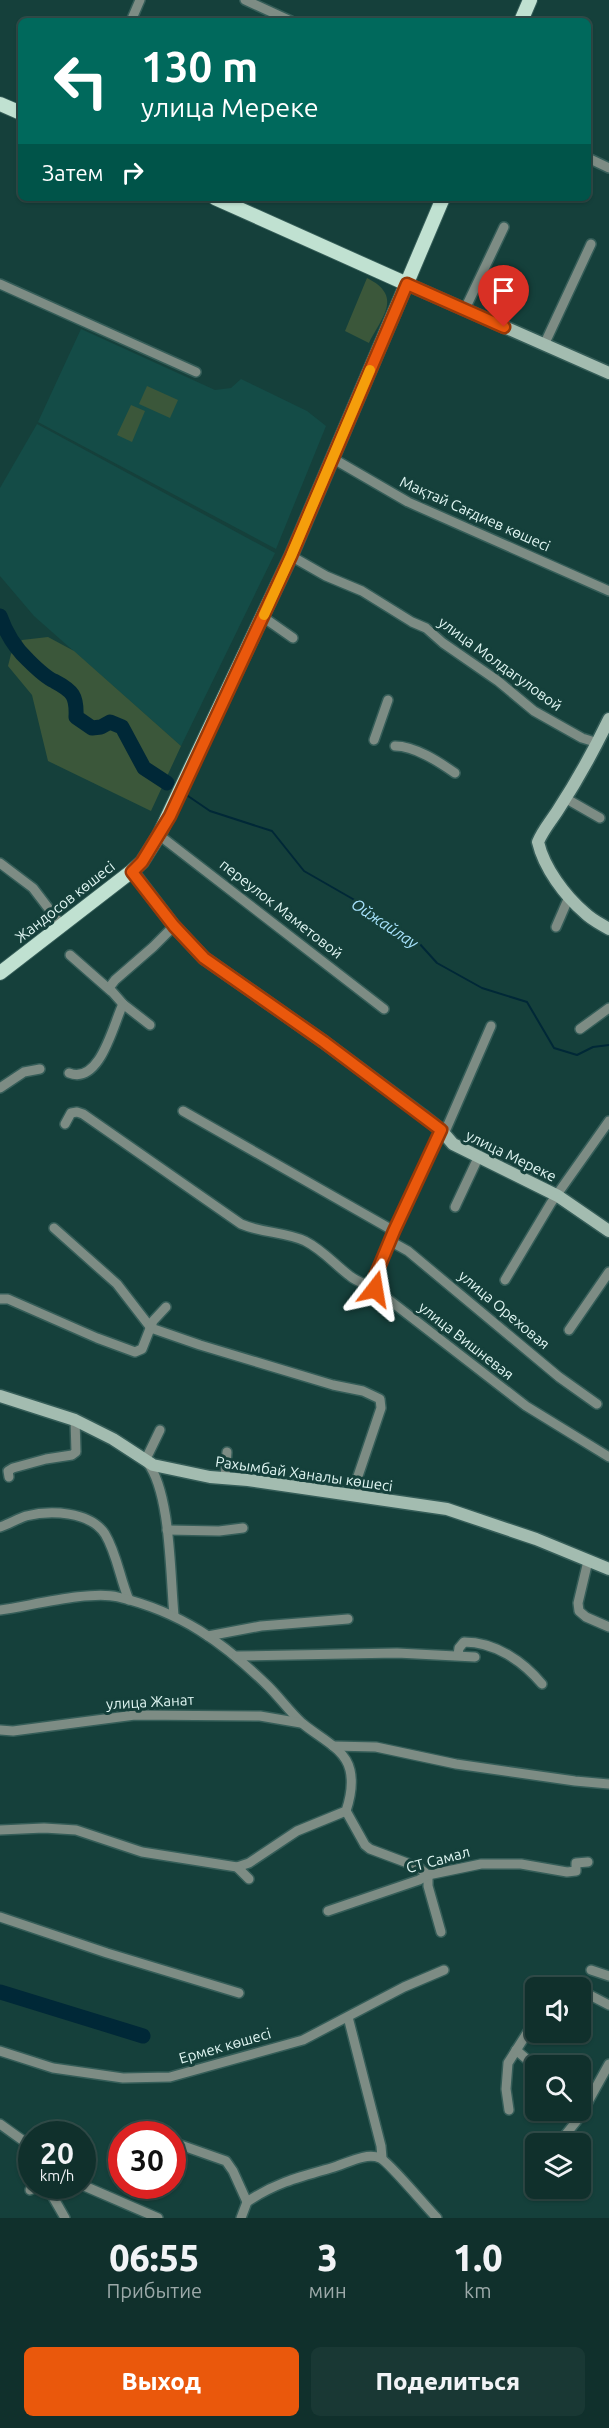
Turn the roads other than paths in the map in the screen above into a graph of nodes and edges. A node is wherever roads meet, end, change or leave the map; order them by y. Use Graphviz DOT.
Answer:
graph roads {
  1 [pos="140,0"];
  2 [pos="245,0"];
  3 [pos="530,0"];
  4 [pos="132,18"];
  5 [pos="284,18"];
  6 [pos="522,18"];
  7 [pos="0,104"];
  8 [pos="18,112"];
  9 [pos="591,159"];
  10 [pos="609,168"];
  11 [pos="221,201"];
  12 [pos="442,201"];
  13 [pos="504,227"];
  14 [pos="591,244"];
  15 [pos="417,260"];
  16 [pos="384,274"];
  17 [pos="0,284"];
  18 [pos="407,284"];
  19 [pos="397,309"];
  20 [pos="465,309"];
  21 [pos="544,345"];
  22 [pos="196,372"];
  23 [pos="609,373"];
  24 [pos="332,458"];
  25 [pos="291,556"];
  26 [pos="609,591"];
  27 [pos="263,617"];
  28 [pos="293,638"];
  29 [pos="388,700"];
  30 [pos="609,719"];
  31 [pos="374,740"];
  32 [pos="598,743"];
  33 [pos="395,746"];
  34 [pos="455,773"];
  35 [pos="565,798"];
  36 [pos="600,818"];
  37 [pos="159,835"];
  38 [pos="0,863"];
  39 [pos="132,872"];
  40 [pos="569,897"];
  41 [pos="63,926"];
  42 [pos="174,926"];
  43 [pos="556,927"];
  44 [pos="609,929"];
  45 [pos="70,955"];
  46 [pos="0,973"];
  47 [pos="109,987"];
  48 [pos="123,1004"];
  49 [pos="609,1008"];
  50 [pos="384,1009"];
  51 [pos="150,1025"];
  52 [pos="491,1026"];
  53 [pos="580,1029"];
  54 [pos="40,1069"];
  55 [pos="69,1073"];
  56 [pos="0,1088"];
  57 [pos="183,1111"];
  58 [pos="609,1121"];
  59 [pos="65,1124"];
  60 [pos="442,1132"];
  61 [pos="478,1158"];
  62 [pos="558,1196"];
  63 [pos="455,1207"];
  64 [pos="54,1228"];
  65 [pos="609,1231"];
  66 [pos="392,1236"];
  67 [pos="609,1272"];
  68 [pos="505,1280"];
  69 [pos="375,1289"];
  70 [pos="0,1299"];
  71 [pos="166,1307"];
  72 [pos="151,1328"];
  73 [pos="569,1330"];
  74 [pos="0,1396"];
  75 [pos="597,1404"];
  76 [pos="75,1420"];
  77 [pos="159,1430"];
  78 [pos="227,1452"];
  79 [pos="609,1457"];
  80 [pos="146,1461"];
  81 [pos="9,1477"];
  82 [pos="225,1478"];
  83 [pos="358,1497"];
  84 [pos="0,1527"];
  85 [pos="243,1528"];
  86 [pos="167,1530"];
  87 [pos="588,1561"];
  88 [pos="609,1569"];
  89 [pos="129,1600"];
  90 [pos="0,1610"];
  91 [pos="174,1615"];
  92 [pos="348,1619"];
  93 [pos="609,1627"];
  94 [pos="208,1636"];
  95 [pos="458,1655"];
  96 [pos="237,1656"];
  97 [pos="475,1657"];
  98 [pos="542,1684"];
  99 [pos="301,1723"];
  100 [pos="0,1730"];
  101 [pos="333,1746"];
  102 [pos="609,1784"];
  103 [pos="346,1811"];
  104 [pos="0,1830"];
  105 [pos="588,1862"];
  106 [pos="237,1867"];
  107 [pos="428,1875"];
  108 [pos="249,1879"];
  109 [pos="328,1911"];
  110 [pos="0,1917"];
  111 [pos="441,1932"];
  112 [pos="444,1970"];
  113 [pos="591,1970"];
  114 [pos="609,1976"];
  115 [pos="239,1993"];
  116 [pos="591,1996"];
  117 [pos="609,2005"];
  118 [pos="348,2017"];
  119 [pos="525,2036"];
  120 [pos="516,2050"];
  121 [pos="0,2051"];
  122 [pos="525,2058"];
  123 [pos="609,2064"];
  124 [pos="509,2110"];
  125 [pos="0,2124"];
  126 [pos="568,2133"];
  127 [pos="18,2137"];
  128 [pos="186,2147"];
  129 [pos="382,2158"];
  130 [pos="96,2191"];
  131 [pos="55,2199"];
  132 [pos="247,2202"];
  133 [pos="64,2218"];
  134 [pos="158,2218"];
  135 [pos="241,2218"];
  136 [pos="436,2218"];
  1 -- 4 [label="street"];
  2 -- 5 [label="street"];
  3 -- 6 [label="main road"];
  7 -- 8 [label="main road"];
  9 -- 10 [label="street"];
  11 -- 16 [label="main road"];
  12 -- 15 [label="main road, Жандосов көшесі"];
  13 -- 20 [label="street"];
  14 -- 21 [label="street"];
  15 -- 16 [label="main road"];
  15 -- 18 [label="main road, Жандосов көшесі"];
  16 -- 18 [label="main road"];
  16 -- 19 [label="main road"];
  17 -- 22 [label="street"];
  18 -- 19 [label="main road, Жандосов көшесі"];
  18 -- 20 [label="street"];
  19 -- 24 [label="main road, Жандосов көшесі"];
  20 -- 21 [label="street"];
  21 -- 23 [label="street"];
  24 -- 25 [label="main road, Жандосов көшесі"];
  24 -- 26 [label="street, Мақтай Сағдиев көшесі"];
  25 -- 27 [label="main road, Жандосов көшесі"];
  25 -- 32 [label="street, улица Молдагуловой"];
  27 -- 28 [label="street"];
  27 -- 37 [label="main road, Жандосов көшесі"];
  29 -- 31 [label="street"];
  30 -- 32 [label="street"];
  32 -- 35 [label="street"];
  33 -- 34 [label="street"];
  35 -- 36 [label="street"];
  35 -- 40 [label="street"];
  37 -- 39 [label="main road, Жандосов көшесі"];
  37 -- 50 [label="street, переулок Маметовой"];
  38 -- 41 [label="street"];
  39 -- 41 [label="main road, Жандосов көшесі"];
  39 -- 42 [label="street, улица Мереке"];
  40 -- 43 [label="street"];
  40 -- 44 [label="street"];
  41 -- 46 [label="main road, Жандосов көшесі"];
  42 -- 47 [label="street"];
  42 -- 60 [label="street, улица Мереке"];
  45 -- 47 [label="street"];
  47 -- 48 [label="street"];
  48 -- 51 [label="street"];
  48 -- 55 [label="street"];
  49 -- 53 [label="street"];
  52 -- 60 [label="street"];
  54 -- 56 [label="street"];
  57 -- 66 [label="street, улица Ореховая"];
  58 -- 62 [label="street"];
  59 -- 69 [label="street, улица Вишневая"];
  60 -- 61 [label="street, улица Мереке"];
  60 -- 66 [label="street"];
  61 -- 62 [label="street, улица Мереке"];
  61 -- 63 [label="street"];
  62 -- 65 [label="street, улица Мереке"];
  62 -- 68 [label="street"];
  64 -- 72 [label="street"];
  66 -- 69 [label="street"];
  66 -- 75 [label="street, улица Ореховая"];
  67 -- 73 [label="street"];
  69 -- 79 [label="street, улица Вишневая"];
  70 -- 72 [label="street"];
  71 -- 72 [label="street"];
  72 -- 83 [label="street"];
  74 -- 76 [label="street, Рахымбай Ханалы көшесі"];
  76 -- 80 [label="street, Рахымбай Ханалы көшесі"];
  76 -- 81 [label="street"];
  77 -- 80 [label="street"];
  78 -- 82 [label="street"];
  80 -- 82 [label="street, Рахымбай Ханалы көшесі"];
  80 -- 86 [label="street"];
  82 -- 83 [label="street, Рахымбай Ханалы көшесі"];
  83 -- 87 [label="street, Рахымбай Ханалы көшесі"];
  84 -- 89 [label="street"];
  85 -- 86 [label="street"];
  86 -- 91 [label="street"];
  87 -- 88 [label="street, Рахымбай Ханалы көшесі"];
  87 -- 93 [label="street"];
  89 -- 90 [label="street"];
  89 -- 91 [label="street"];
  91 -- 94 [label="street"];
  92 -- 94 [label="street"];
  94 -- 96 [label="street"];
  95 -- 96 [label="street"];
  95 -- 97 [label="street"];
  95 -- 98 [label="street"];
  96 -- 99 [label="street"];
  99 -- 100 [label="street, улица Жанат"];
  99 -- 101 [label="street"];
  101 -- 102 [label="street"];
  101 -- 103 [label="street"];
  103 -- 106 [label="street"];
  103 -- 107 [label="street"];
  104 -- 106 [label="street"];
  105 -- 107 [label="street, СТ Самал"];
  106 -- 108 [label="street"];
  107 -- 109 [label="street, СТ Самал"];
  107 -- 111 [label="street"];
  110 -- 115 [label="street"];
  112 -- 118 [label="street, Ермек көшесі"];
  113 -- 114 [label="street"];
  116 -- 117 [label="street"];
  118 -- 121 [label="street, Ермек көшесі"];
  118 -- 129 [label="street"];
  119 -- 120 [label="street"];
  120 -- 122 [label="street"];
  120 -- 124 [label="street"];
  123 -- 126 [label="street"];
  125 -- 127 [label="street"];
  128 -- 132 [label="street"];
  129 -- 132 [label="street"];
  129 -- 136 [label="street"];
  130 -- 134 [label="street"];
  131 -- 133 [label="street"];
  132 -- 135 [label="street"];
}
